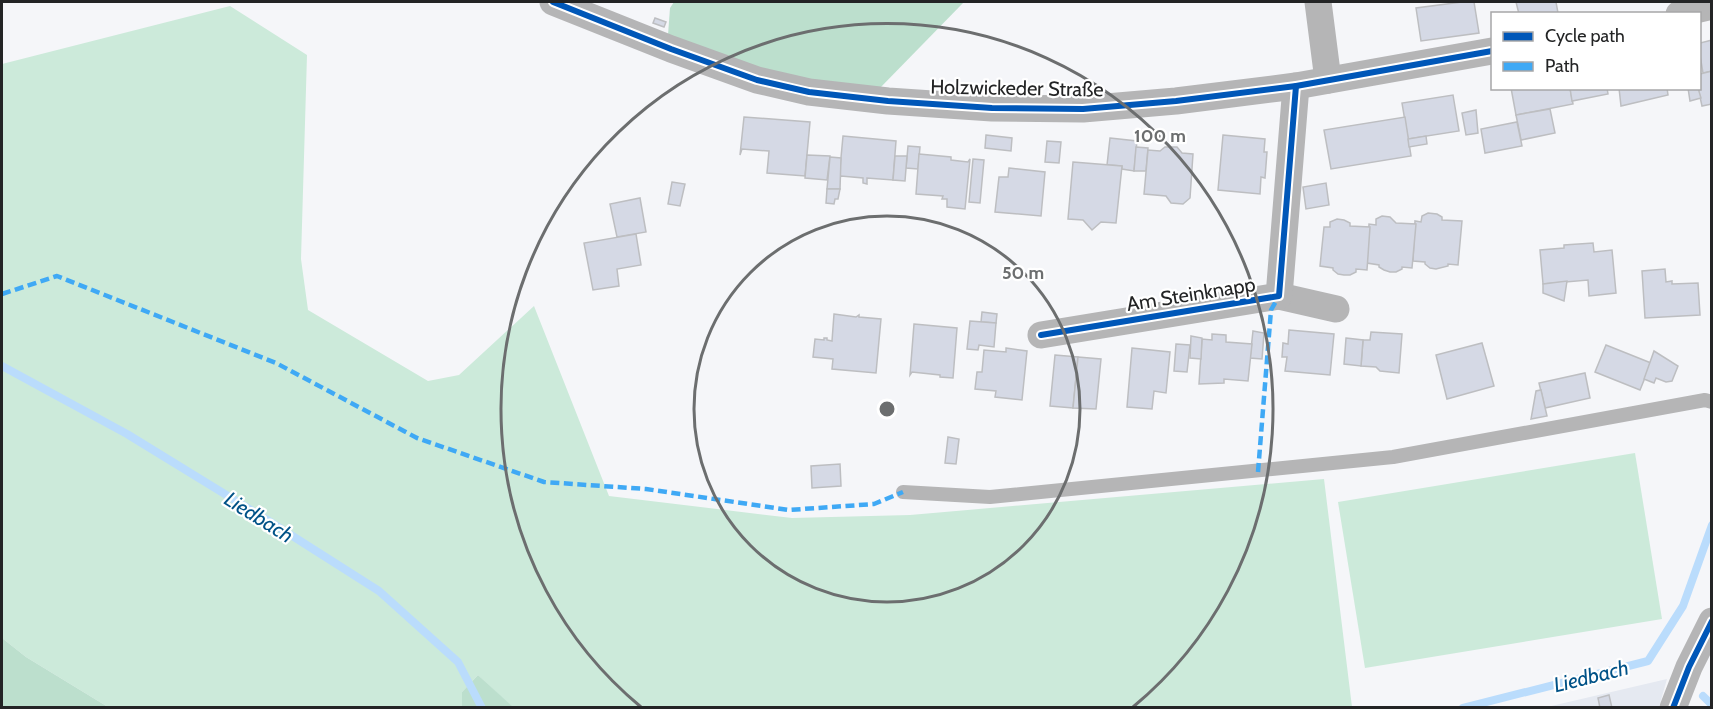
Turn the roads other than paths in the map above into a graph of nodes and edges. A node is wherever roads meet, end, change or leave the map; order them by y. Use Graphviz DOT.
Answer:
graph roads {
  1 [pos="553,2"];
  2 [pos="1318,2"];
  3 [pos="1712,6"];
  4 [pos="1686,12"];
  5 [pos="1491,51"];
  6 [pos="1328,80"];
  7 [pos="1296,86"];
  8 [pos="1279,296"];
  9 [pos="1336,309"];
  10 [pos="1041,335"];
  11 [pos="1712,402"];
  12 [pos="903,492"];
  13 [pos="1712,621"];
  14 [pos="1673,708"];
  1 -- 7 [label="street, Holzwickeder Straße"];
  2 -- 6 [label="street"];
  3 -- 4 [label="street"];
  5 -- 6 [label="street, Holzwickeder Straße"];
  6 -- 7 [label="street, Holzwickeder Straße"];
  7 -- 8 [label="street, Am Steinknapp"];
  8 -- 9 [label="street, Am Steinknapp"];
  8 -- 10 [label="street, Am Steinknapp"];
  11 -- 12 [label="lane"];
  13 -- 14 [label="street"];
}
